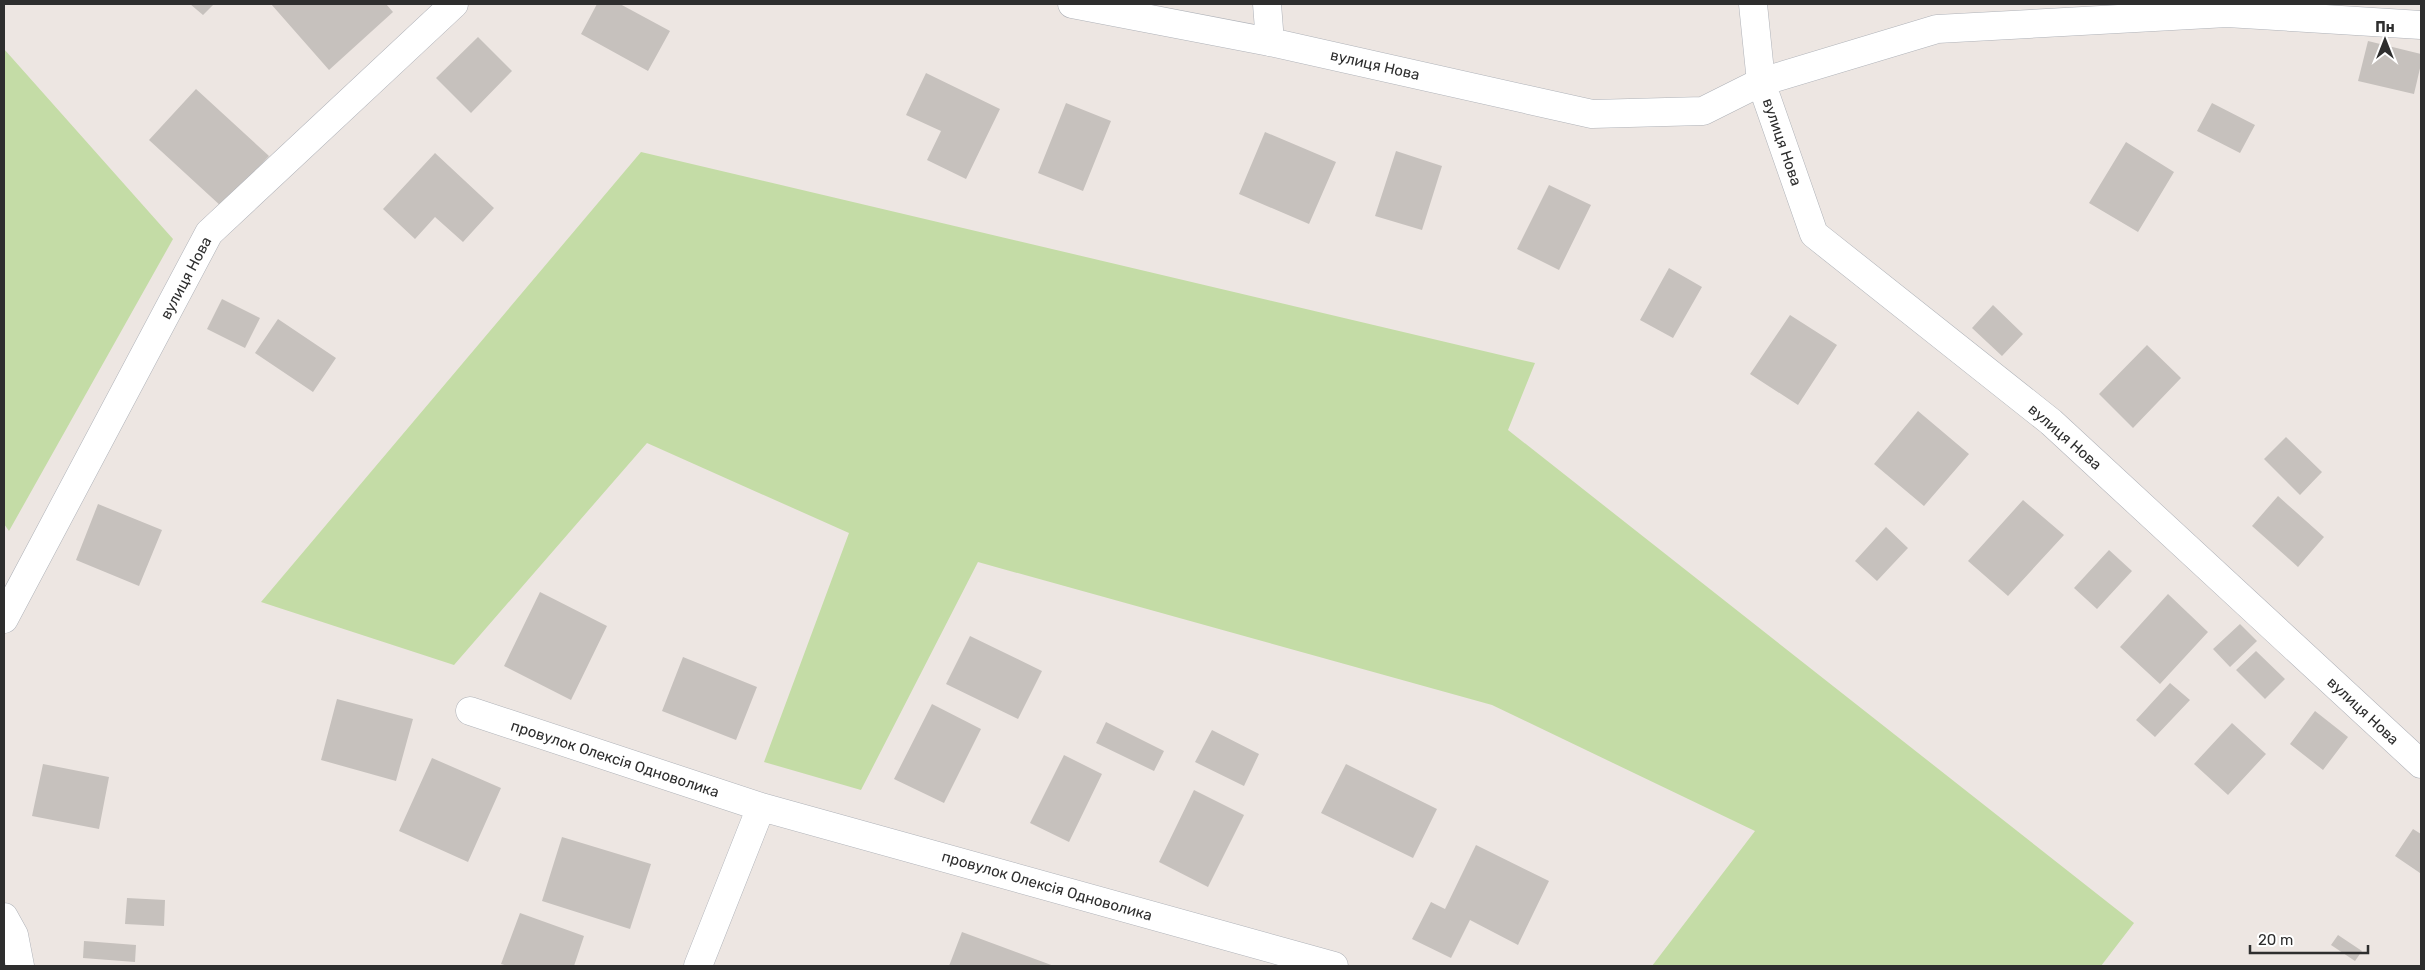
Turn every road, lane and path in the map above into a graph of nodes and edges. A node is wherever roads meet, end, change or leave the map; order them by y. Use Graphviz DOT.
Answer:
graph roads {
  1 [pos="454,4"];
  2 [pos="1072,4"];
  3 [pos="1267,4"];
  4 [pos="1753,4"];
  5 [pos="2227,9"];
  6 [pos="2421,25"];
  7 [pos="1270,42"];
  8 [pos="1761,82"];
  9 [pos="4,619"];
  10 [pos="470,711"];
  11 [pos="2421,764"];
  12 [pos="761,807"];
  13 [pos="9,926"];
  14 [pos="4,960"];
  15 [pos="20,966"];
  16 [pos="698,966"];
  17 [pos="1334,966"];
  1 -- 9 [label="street, вулиця Нова"];
  2 -- 7 [label="street, вулиця Нова"];
  3 -- 7 [label="street"];
  4 -- 8 [label="street"];
  5 -- 6 [label="street, вулиця Нова"];
  5 -- 8 [label="street, вулиця Нова"];
  7 -- 8 [label="street, вулиця Нова"];
  8 -- 11 [label="street, вулиця Нова"];
  10 -- 12 [label="street, провулок Олексія Одноволика"];
  12 -- 16 [label="street"];
  12 -- 17 [label="street, провулок Олексія Одноволика"];
  13 -- 14 [label="street"];
  13 -- 15 [label="street"];
}
